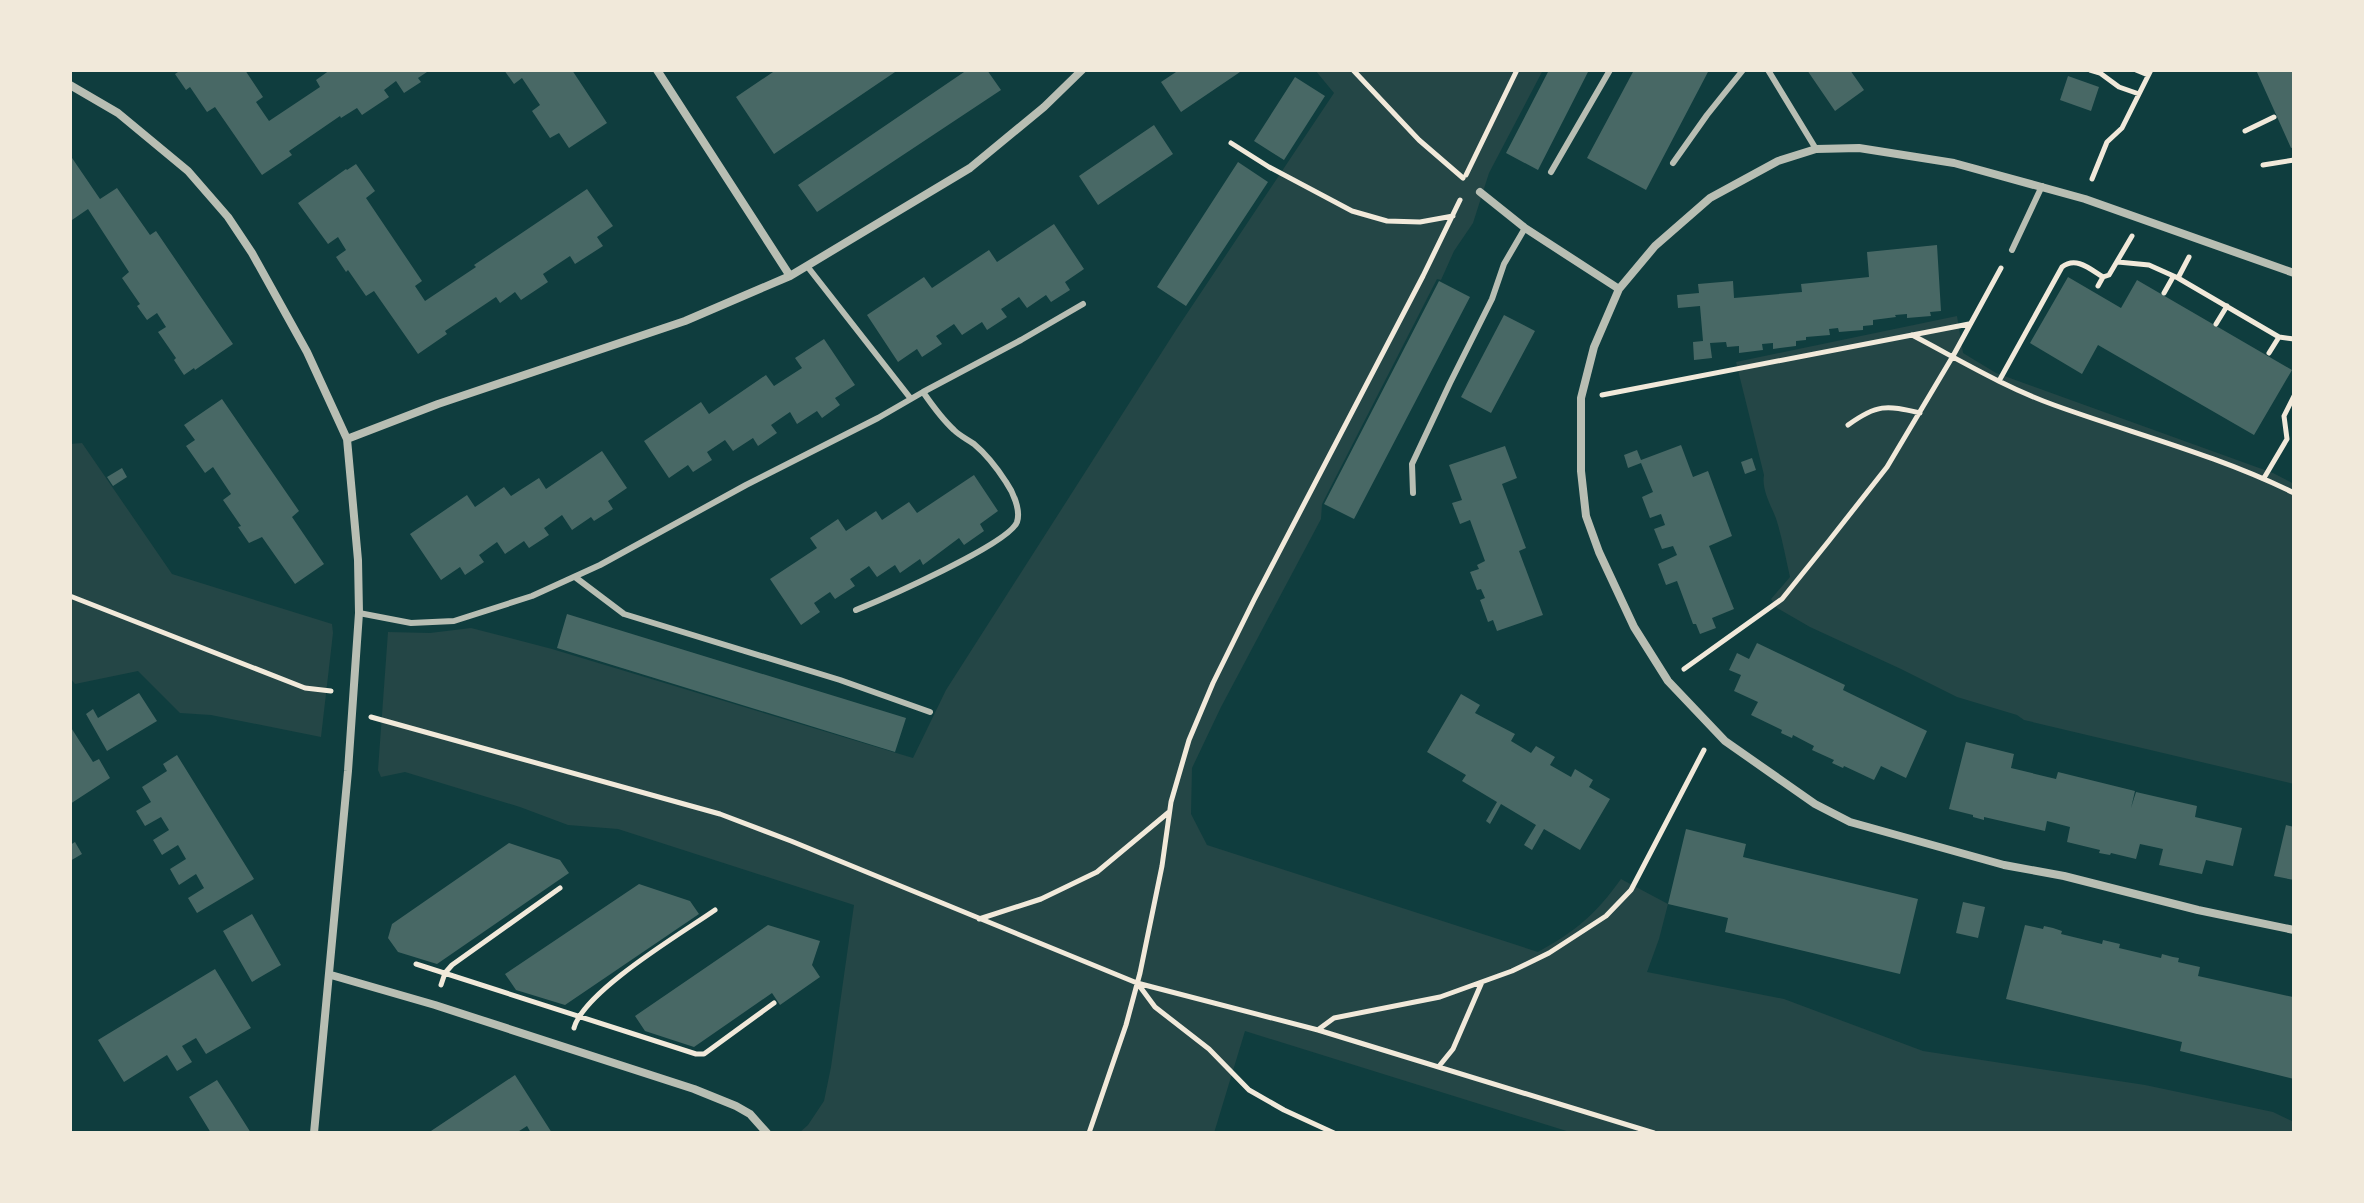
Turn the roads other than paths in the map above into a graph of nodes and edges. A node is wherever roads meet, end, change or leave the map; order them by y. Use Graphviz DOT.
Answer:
graph roads {
  1 [pos="657,70"];
  2 [pos="1082,70"];
  3 [pos="1610,70"];
  4 [pos="1743,70"];
  5 [pos="1768,70"];
  6 [pos="70,85"];
  7 [pos="1816,149"];
  8 [pos="1673,163"];
  9 [pos="1551,172"];
  10 [pos="2042,186"];
  11 [pos="1480,192"];
  12 [pos="1525,228"];
  13 [pos="2012,250"];
  14 [pos="807,266"];
  15 [pos="2294,273"];
  16 [pos="790,276"];
  17 [pos="1619,289"];
  18 [pos="1083,304"];
  19 [pos="923,392"];
  20 [pos="911,399"];
  21 [pos="347,439"];
  22 [pos="1413,493"];
  23 [pos="575,577"];
  24 [pos="856,610"];
  25 [pos="359,613"];
  26 [pos="930,712"];
  27 [pos="2294,930"];
  28 [pos="331,975"];
  29 [pos="314,1133"];
  30 [pos="767,1133"];
  1 -- 16 [label="street"];
  2 -- 14 [label="street"];
  3 -- 9 [label="lane"];
  4 -- 8 [label="lane"];
  5 -- 7 [label="lane"];
  6 -- 21 [label="street"];
  7 -- 10 [label="street"];
  7 -- 17 [label="street"];
  10 -- 13 [label="lane"];
  10 -- 15 [label="street"];
  11 -- 12 [label="street"];
  12 -- 17 [label="street"];
  12 -- 22 [label="lane"];
  14 -- 16 [label="street"];
  14 -- 20 [label="lane"];
  16 -- 21 [label="street"];
  17 -- 27 [label="street"];
  18 -- 19 [label="lane"];
  19 -- 20 [label="lane"];
  19 -- 24 [label="lane"];
  20 -- 23 [label="lane"];
  21 -- 25 [label="street"];
  23 -- 25 [label="lane"];
  23 -- 26 [label="lane"];
  25 -- 28 [label="street"];
  28 -- 29 [label="street"];
  28 -- 30 [label="street"];
}
